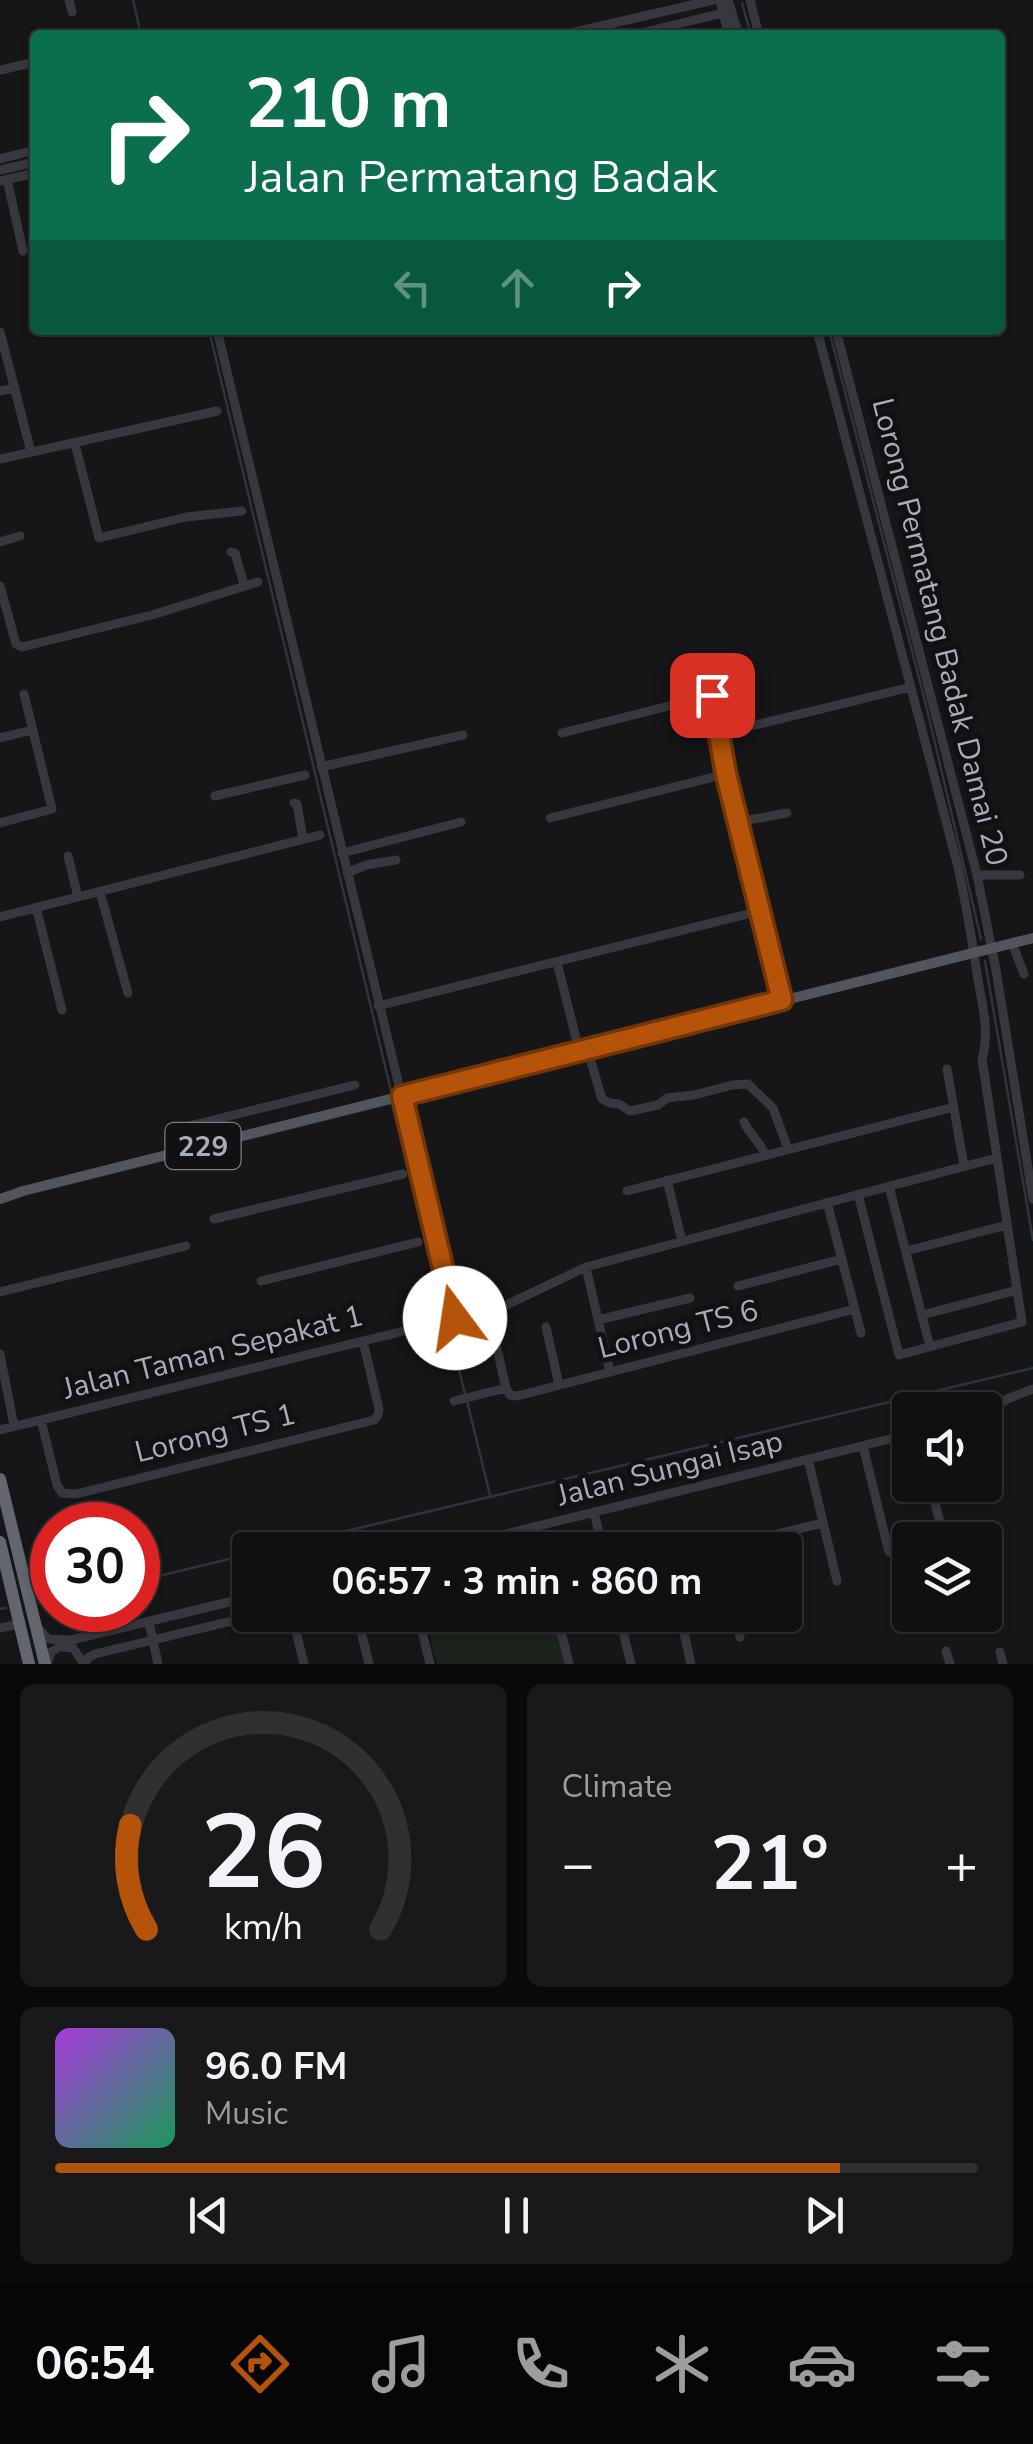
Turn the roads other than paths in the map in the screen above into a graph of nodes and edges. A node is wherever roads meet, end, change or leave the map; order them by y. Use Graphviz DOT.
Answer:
graph roads {
  1 [pos="69,0"];
  2 [pos="716,0"];
  3 [pos="728,0"];
  4 [pos="750,0"];
  5 [pos="72,12"];
  6 [pos="723,13"];
  7 [pos="584,30"];
  8 [pos="653,30"];
  9 [pos="728,30"];
  10 [pos="737,30"];
  11 [pos="758,30"];
  12 [pos="30,63"];
  13 [pos="0,70"];
  14 [pos="30,151"];
  15 [pos="0,159"];
  16 [pos="30,163"];
  17 [pos="0,170"];
  18 [pos="30,173"];
  19 [pos="4,180"];
  20 [pos="23,251"];
  21 [pos="0,332"];
  22 [pos="217,335"];
  23 [pos="818,335"];
  24 [pos="837,335"];
  25 [pos="15,388"];
  26 [pos="0,392"];
  27 [pos="217,411"];
  28 [pos="74,444"];
  29 [pos="31,452"];
  30 [pos="0,459"];
  31 [pos="242,510"];
  32 [pos="20,536"];
  33 [pos="0,542"];
  34 [pos="231,552"];
  35 [pos="258,582"];
  36 [pos="244,585"];
  37 [pos="0,586"];
  38 [pos="911,687"];
  39 [pos="24,694"];
  40 [pos="32,730"];
  41 [pos="562,732"];
  42 [pos="463,734"];
  43 [pos="718,734"];
  44 [pos="0,738"];
  45 [pos="321,767"];
  46 [pos="726,774"];
  47 [pos="306,775"];
  48 [pos="215,796"];
  49 [pos="294,803"];
  50 [pos="787,813"];
  51 [pos="550,818"];
  52 [pos="0,822"];
  53 [pos="461,822"];
  54 [pos="738,822"];
  55 [pos="320,835"];
  56 [pos="303,839"];
  57 [pos="342,854"];
  58 [pos="68,856"];
  59 [pos="396,860"];
  60 [pos="347,873"];
  61 [pos="1020,874"];
  62 [pos="977,875"];
  63 [pos="100,892"];
  64 [pos="78,897"];
  65 [pos="36,907"];
  66 [pos="760,911"];
  67 [pos="0,916"];
  68 [pos="1033,938"];
  69 [pos="1012,943"];
  70 [pos="992,947"];
  71 [pos="975,952"];
  72 [pos="556,962"];
  73 [pos="1024,974"];
  74 [pos="128,993"];
  75 [pos="782,1000"];
  76 [pos="378,1006"];
  77 [pos="62,1010"];
  78 [pos="583,1049"];
  79 [pos="947,1068"];
  80 [pos="355,1085"];
  81 [pos="402,1096"];
  82 [pos="954,1107"];
  83 [pos="744,1122"];
  84 [pos="788,1149"];
  85 [pos="171,1154"];
  86 [pos="766,1155"];
  87 [pos="996,1158"];
  88 [pos="964,1166"];
  89 [pos="403,1174"];
  90 [pos="667,1180"];
  91 [pos="889,1186"];
  92 [pos="627,1191"];
  93 [pos="858,1194"];
  94 [pos="0,1196"];
  95 [pos="1033,1199"];
  96 [pos="828,1202"];
  97 [pos="214,1219"];
  98 [pos="1007,1225"];
  99 [pos="682,1241"];
  100 [pos="418,1242"];
  101 [pos="186,1246"];
  102 [pos="906,1252"];
  103 [pos="842,1259"];
  104 [pos="586,1267"];
  105 [pos="262,1282"];
  106 [pos="738,1286"];
  107 [pos="1017,1290"];
  108 [pos="0,1292"];
  109 [pos="690,1298"];
  110 [pos="855,1309"];
  111 [pos="488,1310"];
  112 [pos="922,1316"];
  113 [pos="456,1318"];
  114 [pos="598,1320"];
  115 [pos="546,1327"];
  116 [pos="861,1332"];
  117 [pos="363,1340"];
  118 [pos="930,1347"];
  119 [pos="470,1353"];
  120 [pos="0,1354"];
  121 [pos="610,1372"];
  122 [pos="559,1385"];
  123 [pos="506,1388"];
  124 [pos="1033,1388"];
  125 [pos="461,1399"];
  126 [pos="1002,1402"];
  127 [pos="41,1420"];
  128 [pos="14,1426"];
  129 [pos="0,1430"];
  130 [pos="892,1439"];
  131 [pos="863,1446"];
  132 [pos="808,1459"];
  133 [pos="0,1479"];
  134 [pos="935,1502"];
  135 [pos="594,1512"];
  136 [pos="940,1522"];
  137 [pos="822,1523"];
  138 [pos="536,1526"];
  139 [pos="512,1532"];
  140 [pos="538,1532"];
  141 [pos="599,1532"];
  142 [pos="784,1532"];
  143 [pos="0,1542"];
  144 [pos="889,1552"];
  145 [pos="837,1581"];
  146 [pos="5,1584"];
  147 [pos="232,1601"];
  148 [pos="160,1619"];
  149 [pos="232,1621"];
  150 [pos="27,1623"];
  151 [pos="0,1628"];
  152 [pos="106,1632"];
  153 [pos="151,1632"];
  154 [pos="296,1632"];
  155 [pos="361,1632"];
  156 [pos="422,1632"];
  157 [pos="561,1632"];
  158 [pos="623,1632"];
  159 [pos="684,1632"];
  160 [pos="739,1632"];
  161 [pos="740,1637"];
  162 [pos="71,1640"];
  163 [pos="153,1640"];
  164 [pos="54,1649"];
  165 [pos="946,1651"];
  166 [pos="1000,1652"];
  167 [pos="29,1664"];
  168 [pos="46,1664"];
  169 [pos="84,1664"];
  170 [pos="158,1664"];
  171 [pos="304,1664"];
  172 [pos="369,1664"];
  173 [pos="430,1664"];
  174 [pos="569,1664"];
  175 [pos="630,1664"];
  176 [pos="692,1664"];
  177 [pos="950,1664"];
  178 [pos="1004,1664"];
  1 -- 5 [label="street"];
  2 -- 6 [label="street"];
  2 -- 7 [label="street"];
  3 -- 10 [label="street"];
  4 -- 11 [label="street"];
  6 -- 8 [label="street"];
  6 -- 9 [label="street"];
  12 -- 13 [label="street"];
  14 -- 15 [label="street"];
  16 -- 17 [label="street"];
  18 -- 19 [label="street"];
  19 -- 20 [label="street"];
  21 -- 25 [label="street"];
  22 -- 45 [label="street"];
  23 -- 38 [label="street"];
  24 -- 62 [label="street, Lorong Permatang Badak Damai 20"];
  25 -- 26 [label="street"];
  25 -- 29 [label="street"];
  27 -- 28 [label="street"];
  28 -- 29 [label="street"];
  28 -- 31 [label="street"];
  29 -- 30 [label="street"];
  32 -- 33 [label="street"];
  34 -- 36 [label="street"];
  35 -- 36 [label="street"];
  36 -- 37 [label="street"];
  38 -- 43 [label="street"];
  38 -- 71 [label="street"];
  39 -- 40 [label="street"];
  40 -- 44 [label="street"];
  40 -- 52 [label="street"];
  41 -- 43 [label="street"];
  42 -- 45 [label="street"];
  43 -- 46 [label="street"];
  45 -- 57 [label="street"];
  46 -- 51 [label="street"];
  46 -- 54 [label="street"];
  47 -- 48 [label="street"];
  49 -- 56 [label="street"];
  50 -- 54 [label="street"];
  53 -- 57 [label="street"];
  54 -- 66 [label="street"];
  55 -- 56 [label="street"];
  56 -- 63 [label="street"];
  57 -- 60 [label="street"];
  58 -- 64 [label="street"];
  59 -- 60 [label="street"];
  60 -- 76 [label="street"];
  61 -- 62 [label="street"];
  62 -- 70 [label="street, Lorong Permatang Badak Damai 20"];
  63 -- 64 [label="street"];
  63 -- 74 [label="street"];
  64 -- 65 [label="street"];
  65 -- 67 [label="street"];
  65 -- 77 [label="street"];
  66 -- 72 [label="street"];
  66 -- 75 [label="street"];
  68 -- 69 [label="main road, 229"];
  69 -- 70 [label="main road, 229"];
  69 -- 73 [label="street"];
  70 -- 71 [label="main road, 229"];
  70 -- 95 [label="street, Lorong Permatang Badak Damai 20"];
  71 -- 75 [label="main road, 229"];
  71 -- 87 [label="street"];
  72 -- 76 [label="street"];
  72 -- 78 [label="street"];
  75 -- 78 [label="main road, 229"];
  76 -- 81 [label="street"];
  78 -- 81 [label="main road, 229"];
  78 -- 84 [label="street"];
  79 -- 82 [label="street"];
  80 -- 85 [label="street"];
  81 -- 85 [label="main road, 229"];
  81 -- 113 [label="street"];
  82 -- 84 [label="street"];
  82 -- 88 [label="street"];
  83 -- 86 [label="street"];
  84 -- 86 [label="street"];
  85 -- 94 [label="main road, 229"];
  86 -- 90 [label="street"];
  87 -- 88 [label="street"];
  87 -- 98 [label="street"];
  88 -- 91 [label="street"];
  89 -- 97 [label="street"];
  90 -- 92 [label="street"];
  90 -- 99 [label="street"];
  91 -- 93 [label="street"];
  91 -- 102 [label="street"];
  93 -- 96 [label="street"];
  93 -- 118 [label="street"];
  96 -- 99 [label="street"];
  96 -- 103 [label="street"];
  98 -- 102 [label="street"];
  98 -- 107 [label="street"];
  99 -- 104 [label="street"];
  100 -- 105 [label="street"];
  101 -- 108 [label="street"];
  102 -- 112 [label="street"];
  103 -- 106 [label="street"];
  103 -- 110 [label="street"];
  104 -- 111 [label="street"];
  104 -- 114 [label="street"];
  107 -- 112 [label="street"];
  107 -- 118 [label="street"];
  109 -- 114 [label="street"];
  110 -- 116 [label="street"];
  110 -- 121 [label="street, Lorong TS 6"];
  111 -- 113 [label="street"];
  111 -- 123 [label="street"];
  112 -- 118 [label="street"];
  113 -- 117 [label="street, Jalan Taman Sepakat 1"];
  113 -- 119 [label="street"];
  114 -- 121 [label="street"];
  115 -- 122 [label="street"];
  117 -- 127 [label="street, Jalan Taman Sepakat 1"];
  117 -- 127 [label="street, Lorong TS 1"];
  120 -- 128 [label="street"];
  121 -- 122 [label="street, Lorong TS 6"];
  122 -- 123 [label="street, Lorong TS 6"];
  123 -- 125 [label="street"];
  124 -- 126 [label="street"];
  127 -- 128 [label="street, Jalan Taman Sepakat 1"];
  128 -- 129 [label="street, Jalan Taman Sepakat 1"];
  130 -- 131 [label="street, Jalan Sungai Isap"];
  131 -- 132 [label="street, Jalan Sungai Isap"];
  131 -- 144 [label="street"];
  132 -- 135 [label="street, Jalan Sungai Isap"];
  132 -- 137 [label="street"];
  133 -- 150 [label="highway"];
  134 -- 136 [label="street"];
  135 -- 138 [label="street, Jalan Sungai Isap"];
  135 -- 141 [label="street"];
  137 -- 142 [label="street"];
  137 -- 145 [label="street"];
  138 -- 139 [label="street, Jalan Sungai Isap"];
  138 -- 140 [label="street"];
  143 -- 146 [label="highway"];
  146 -- 150 [label="highway"];
  147 -- 148 [label="street"];
  149 -- 163 [label="street"];
  150 -- 151 [label="street"];
  150 -- 162 [label="street"];
  150 -- 167 [label="highway"];
  150 -- 168 [label="highway"];
  152 -- 162 [label="street"];
  153 -- 163 [label="street"];
  154 -- 171 [label="street"];
  155 -- 172 [label="street"];
  156 -- 173 [label="street"];
  157 -- 174 [label="street"];
  158 -- 175 [label="street"];
  159 -- 176 [label="street"];
  160 -- 161 [label="street"];
  162 -- 164 [label="street"];
  163 -- 169 [label="street"];
  163 -- 170 [label="street"];
  164 -- 168 [label="street"];
  164 -- 169 [label="street"];
  165 -- 177 [label="street"];
  166 -- 178 [label="street"];
}
